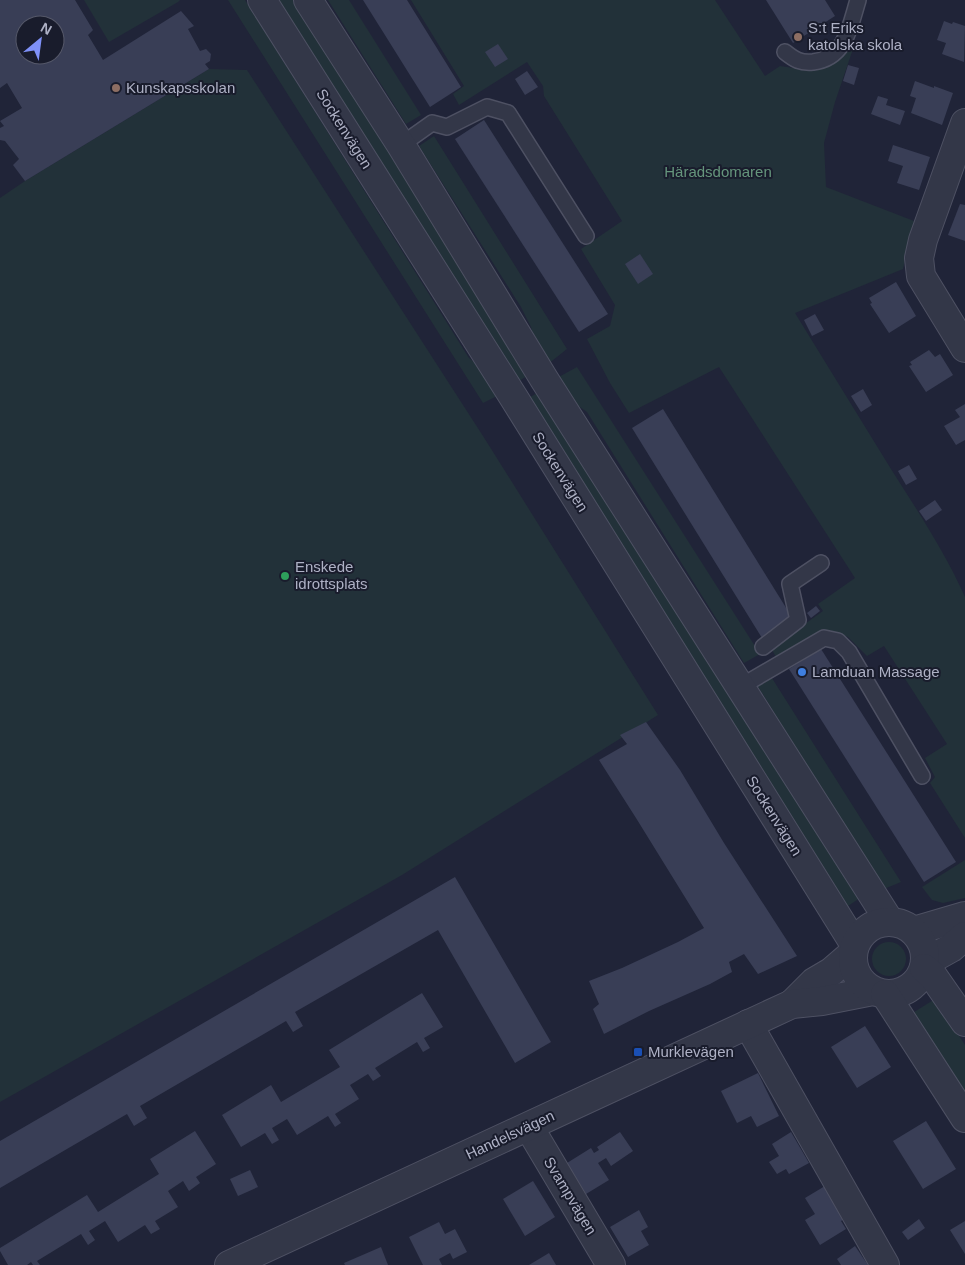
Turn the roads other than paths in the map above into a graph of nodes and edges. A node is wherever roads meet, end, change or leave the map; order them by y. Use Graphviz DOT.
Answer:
graph roads {
  1 [pos="262,0"];
  2 [pos="308,0"];
  3 [pos="858,0"];
  4 [pos="785,52"];
  5 [pos="965,123"];
  6 [pos="401,145"];
  7 [pos="586,236"];
  8 [pos="965,348"];
  9 [pos="821,563"];
  10 [pos="763,647"];
  11 [pos="740,687"];
  12 [pos="922,776"];
  13 [pos="965,916"];
  14 [pos="902,926"];
  15 [pos="965,936"];
  16 [pos="854,949"];
  17 [pos="925,965"];
  18 [pos="879,992"];
  19 [pos="792,1004"];
  20 [pos="965,1022"];
  21 [pos="748,1024"];
  22 [pos="965,1118"];
  23 [pos="528,1127"];
  24 [pos="229,1265"];
  25 [pos="611,1265"];
  26 [pos="885,1265"];
  1 -- 16 [label="street, Sockenvägen"];
  2 -- 6 [label="street"];
  3 -- 4 [label="lane"];
  5 -- 8 [label="street"];
  6 -- 7 [label="lane"];
  6 -- 11 [label="street"];
  9 -- 10 [label="lane"];
  11 -- 12 [label="lane"];
  11 -- 14 [label="street"];
  13 -- 14 [label="street"];
  14 -- 16 [label="street"];
  14 -- 17 [label="street"];
  15 -- 17 [label="street"];
  16 -- 18 [label="street, Sockenvägen"];
  16 -- 19 [label="street, Handelsvägen"];
  17 -- 18 [label="street"];
  17 -- 20 [label="street"];
  18 -- 19 [label="street, Handelsvägen"];
  18 -- 22 [label="street, Sockenvägen"];
  19 -- 21 [label="street, Handelsvägen"];
  21 -- 23 [label="street, Handelsvägen"];
  21 -- 26 [label="street"];
  23 -- 24 [label="street, Handelsvägen"];
  23 -- 25 [label="street, Svampvägen"];
}
